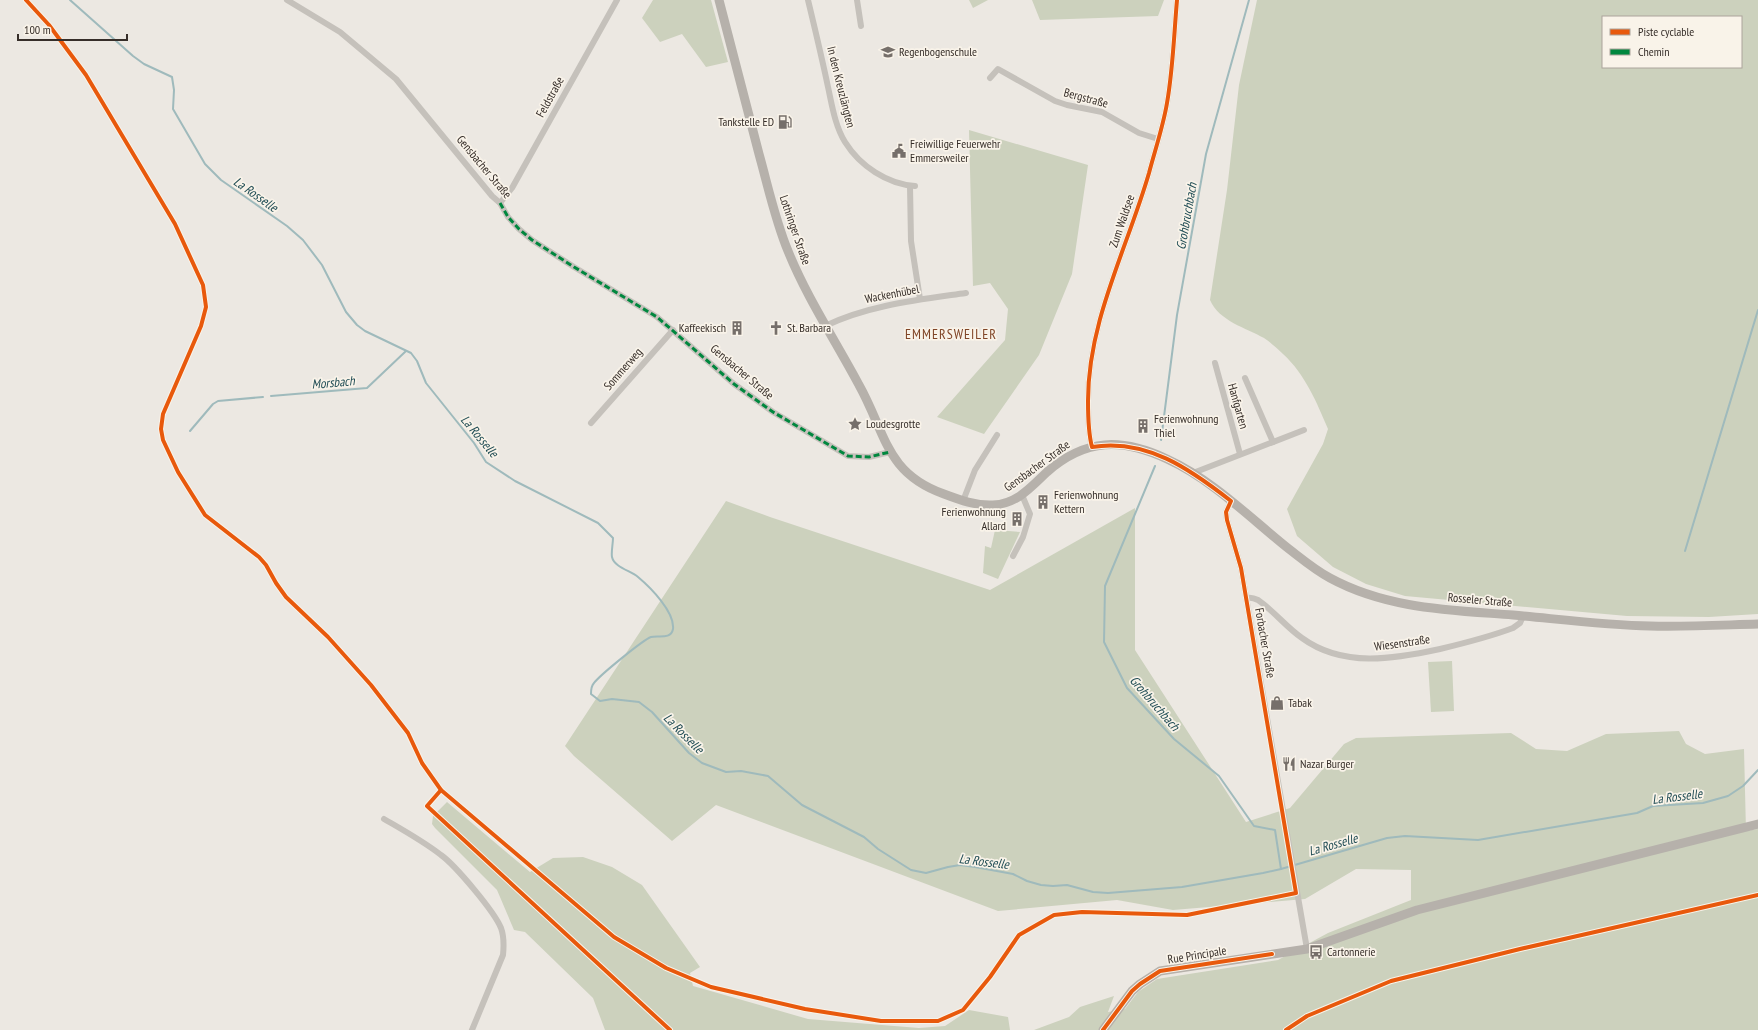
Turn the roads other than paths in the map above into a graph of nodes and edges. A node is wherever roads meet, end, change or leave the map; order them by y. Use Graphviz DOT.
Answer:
graph roads {
  1 [pos="287,0"];
  2 [pos="617,0"];
  3 [pos="719,0"];
  4 [pos="808,0"];
  5 [pos="857,0"];
  6 [pos="1177,0"];
  7 [pos="861,26"];
  8 [pos="990,78"];
  9 [pos="1158,138"];
  10 [pos="500,203"];
  11 [pos="966,294"];
  12 [pos="920,300"];
  13 [pos="824,326"];
  14 [pos="673,330"];
  15 [pos="1215,363"];
  16 [pos="1245,378"];
  17 [pos="591,423"];
  18 [pos="1304,430"];
  19 [pos="997,435"];
  20 [pos="1273,442"];
  21 [pos="1092,447"];
  22 [pos="890,452"];
  23 [pos="1240,454"];
  24 [pos="1192,473"];
  25 [pos="1022,495"];
  26 [pos="963,501"];
  27 [pos="1231,501"];
  28 [pos="1013,556"];
  29 [pos="1247,598"];
  30 [pos="1523,616"];
  31 [pos="1758,624"];
  32 [pos="384,819"];
  33 [pos="1758,824"];
  34 [pos="1307,949"];
  35 [pos="472,1030"];
  36 [pos="1103,1030"];
  1 -- 10 [label="street, Gensbacher Straße"];
  2 -- 10 [label="street, Feldstraße"];
  3 -- 13 [label="main road, Lothringer Straße"];
  4 -- 12 [label="street, In den Kreuzlängten"];
  5 -- 7 [label="street"];
  6 -- 9 [label="street, Zum Waldsee"];
  8 -- 9 [label="street, Bergstraße"];
  9 -- 21 [label="street, Zum Waldsee"];
  10 -- 14 [label="street, Gensbacher Straße"];
  11 -- 12 [label="street, Wackenhübel"];
  12 -- 13 [label="street, Wackenhübel"];
  13 -- 22 [label="main road, Lothringer Straße"];
  14 -- 17 [label="street, Sommerweg"];
  14 -- 22 [label="street, Gensbacher Straße"];
  15 -- 23 [label="street, Hanfgarten"];
  16 -- 20 [label="street, Hanfgarten"];
  18 -- 20 [label="street"];
  19 -- 26 [label="street"];
  20 -- 23 [label="street"];
  21 -- 24 [label="main road, Gensbacher Straße"];
  21 -- 25 [label="main road, Gensbacher Straße"];
  22 -- 26 [label="main road, Gensbacher Straße"];
  23 -- 24 [label="street"];
  24 -- 27 [label="main road, Gensbacher Straße"];
  25 -- 26 [label="main road, Gensbacher Straße"];
  25 -- 28 [label="street"];
  27 -- 29 [label="street, Forbacher Straße"];
  27 -- 30 [label="main road, Rosseler Straße"];
  29 -- 30 [label="street, Wiesenstraße"];
  29 -- 34 [label="street, Forbacher Straße"];
  30 -- 31 [label="main road, Rosseler Straße"];
  32 -- 35 [label="street"];
  33 -- 34 [label="main road, Rue Principale"];
  34 -- 36 [label="main road, Rue Principale"];
}
